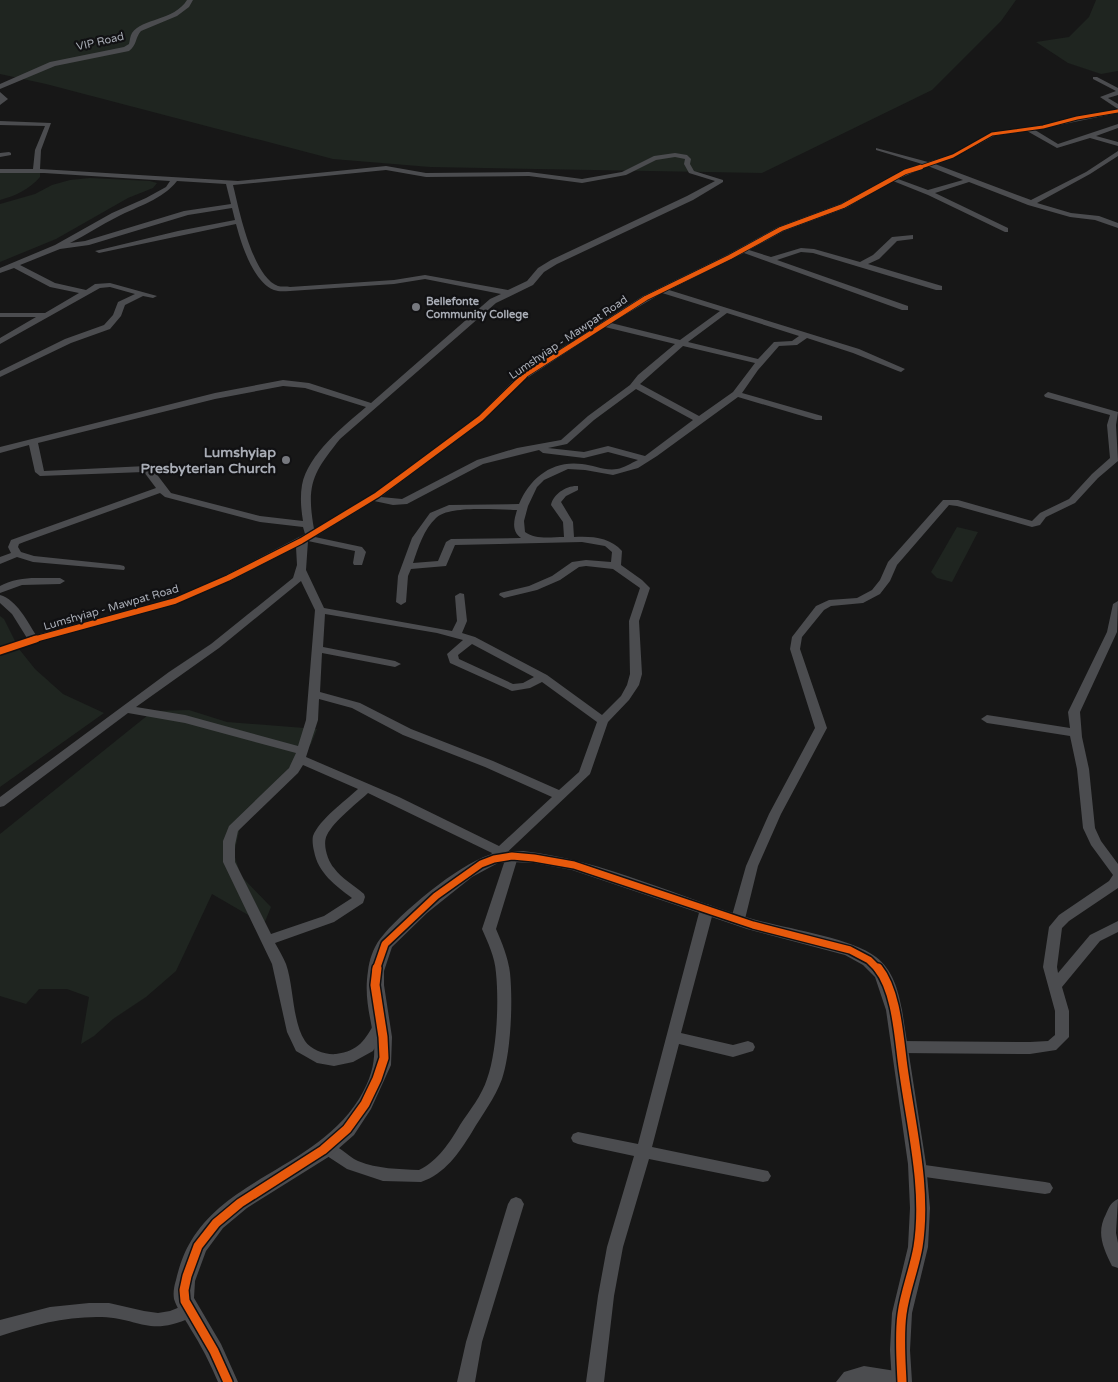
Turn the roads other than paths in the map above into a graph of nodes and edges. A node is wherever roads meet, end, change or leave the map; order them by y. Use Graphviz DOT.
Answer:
graph roads {
  1 [pos="190,0"];
  2 [pos="1095,78"];
  3 [pos="0,87"];
  4 [pos="1118,91"];
  5 [pos="0,94"];
  6 [pos="0,103"];
  7 [pos="1118,106"];
  8 [pos="1118,111"];
  9 [pos="0,123"];
  10 [pos="1118,126"];
  11 [pos="1028,128"];
  12 [pos="1089,136"];
  13 [pos="1118,144"];
  14 [pos="878,149"];
  15 [pos="9,154"];
  16 [pos="1118,154"];
  17 [pos="0,155"];
  18 [pos="928,164"];
  19 [pos="0,171"];
  20 [pos="36,171"];
  21 [pos="175,179"];
  22 [pos="893,179"];
  23 [pos="969,180"];
  24 [pos="229,183"];
  25 [pos="927,193"];
  26 [pos="1031,203"];
  27 [pos="235,205"];
  28 [pos="240,221"];
  29 [pos="1118,226"];
  30 [pos="1004,230"];
  31 [pos="910,237"];
  32 [pos="58,247"];
  33 [pos="743,250"];
  34 [pos="99,252"];
  35 [pos="771,259"];
  36 [pos="862,264"];
  37 [pos="14,265"];
  38 [pos="0,271"];
  39 [pos="939,288"];
  40 [pos="661,290"];
  41 [pos="86,292"];
  42 [pos="142,293"];
  43 [pos="509,293"];
  44 [pos="153,296"];
  45 [pos="906,308"];
  46 [pos="725,310"];
  47 [pos="0,315"];
  48 [pos="46,315"];
  49 [pos="603,324"];
  50 [pos="805,336"];
  51 [pos="0,341"];
  52 [pos="681,343"];
  53 [pos="760,362"];
  54 [pos="901,369"];
  55 [pos="0,374"];
  56 [pos="635,385"];
  57 [pos="736,394"];
  58 [pos="1048,395"];
  59 [pos="373,406"];
  60 [pos="1116,414"];
  61 [pos="819,418"];
  62 [pos="700,420"];
  63 [pos="33,441"];
  64 [pos="531,449"];
  65 [pos="0,450"];
  66 [pos="645,460"];
  67 [pos="575,488"];
  68 [pos="160,490"];
  69 [pos="372,498"];
  70 [pos="522,507"];
  71 [pos="307,524"];
  72 [pos="306,538"];
  73 [pos="536,540"];
  74 [pos="569,540"];
  75 [pos="17,554"];
  76 [pos="0,561"];
  77 [pos="358,563"];
  78 [pos="408,566"];
  79 [pos="616,566"];
  80 [pos="120,568"];
  81 [pos="302,572"];
  82 [pos="60,581"];
  83 [pos="0,590"];
  84 [pos="504,595"];
  85 [pos="460,596"];
  86 [pos="0,598"];
  87 [pos="401,602"];
  88 [pos="1118,604"];
  89 [pos="320,610"];
  90 [pos="455,634"];
  91 [pos="1114,635"];
  92 [pos="34,640"];
  93 [pos="471,640"];
  94 [pos="317,649"];
  95 [pos="0,651"];
  96 [pos="396,664"];
  97 [pos="543,677"];
  98 [pos="313,694"];
  99 [pos="127,709"];
  100 [pos="987,719"];
  101 [pos="603,721"];
  102 [pos="1075,733"];
  103 [pos="301,755"];
  104 [pos="366,788"];
  105 [pos="561,796"];
  106 [pos="0,803"];
  107 [pos="504,863"];
  108 [pos="1118,873"];
  109 [pos="1118,878"];
  110 [pos="707,909"];
  111 [pos="738,919"];
  112 [pos="1118,926"];
  113 [pos="267,941"];
  114 [pos="1055,986"];
  115 [pos="380,1026"];
  116 [pos="674,1037"];
  117 [pos="748,1047"];
  118 [pos="900,1047"];
  119 [pos="578,1138"];
  120 [pos="642,1150"];
  121 [pos="332,1152"];
  122 [pos="918,1170"];
  123 [pos="762,1176"];
  124 [pos="1045,1188"];
  125 [pos="516,1204"];
  126 [pos="1118,1206"];
  127 [pos="1118,1260"];
  128 [pos="190,1310"];
  129 [pos="0,1328"];
  130 [pos="902,1381"];
  131 [pos="228,1382"];
  132 [pos="466,1382"];
  133 [pos="594,1382"];
  134 [pos="845,1382"];
  1 -- 3 [label="street, VIP Road"];
  2 -- 4 [label="street"];
  4 -- 7 [label="street"];
  5 -- 6 [label="street"];
  8 -- 11 [label="street, Lumshyiap - Mawpat Road"];
  9 -- 20 [label="street"];
  10 -- 12 [label="street"];
  11 -- 12 [label="street"];
  11 -- 18 [label="street, Lumshyiap - Mawpat Road"];
  12 -- 13 [label="street"];
  14 -- 18 [label="street"];
  15 -- 17 [label="street"];
  16 -- 26 [label="street"];
  18 -- 22 [label="street, Lumshyiap - Mawpat Road"];
  18 -- 23 [label="street"];
  19 -- 20 [label="street"];
  20 -- 21 [label="street"];
  21 -- 24 [label="street"];
  21 -- 32 [label="street"];
  22 -- 25 [label="street"];
  22 -- 33 [label="street, Lumshyiap - Mawpat Road"];
  23 -- 25 [label="street"];
  23 -- 26 [label="street"];
  24 -- 27 [label="street"];
  24 -- 43 [label="street"];
  25 -- 30 [label="street"];
  26 -- 29 [label="street"];
  27 -- 28 [label="street"];
  27 -- 32 [label="street"];
  28 -- 34 [label="street"];
  28 -- 43 [label="street"];
  31 -- 36 [label="street"];
  32 -- 37 [label="street"];
  33 -- 35 [label="street"];
  33 -- 40 [label="street, Lumshyiap - Mawpat Road"];
  35 -- 36 [label="street"];
  35 -- 45 [label="street"];
  36 -- 39 [label="street"];
  37 -- 38 [label="street"];
  37 -- 41 [label="street"];
  40 -- 46 [label="street"];
  40 -- 49 [label="street, Lumshyiap - Mawpat Road"];
  41 -- 42 [label="street"];
  41 -- 48 [label="street"];
  42 -- 44 [label="street"];
  42 -- 55 [label="street"];
  43 -- 59 [label="street"];
  46 -- 50 [label="street"];
  46 -- 52 [label="street"];
  47 -- 48 [label="street"];
  48 -- 51 [label="street"];
  49 -- 52 [label="street"];
  49 -- 69 [label="street, Lumshyiap - Mawpat Road"];
  50 -- 53 [label="street"];
  50 -- 54 [label="street"];
  52 -- 53 [label="street"];
  52 -- 56 [label="street"];
  53 -- 57 [label="street"];
  56 -- 62 [label="street"];
  56 -- 64 [label="street"];
  57 -- 61 [label="street"];
  57 -- 62 [label="street"];
  58 -- 60 [label="street"];
  59 -- 63 [label="street"];
  59 -- 71 [label="street"];
  60 -- 111 [label="street"];
  62 -- 66 [label="street"];
  63 -- 65 [label="street"];
  63 -- 68 [label="street"];
  64 -- 66 [label="street"];
  64 -- 69 [label="street"];
  66 -- 70 [label="street"];
  67 -- 74 [label="street"];
  68 -- 71 [label="street"];
  68 -- 75 [label="street"];
  69 -- 72 [label="street, Lumshyiap - Mawpat Road"];
  70 -- 73 [label="street"];
  70 -- 78 [label="street"];
  71 -- 72 [label="street"];
  72 -- 77 [label="street"];
  72 -- 81 [label="street"];
  72 -- 92 [label="street, Lumshyiap - Mawpat Road"];
  73 -- 74 [label="street"];
  73 -- 78 [label="street"];
  74 -- 79 [label="street"];
  75 -- 76 [label="street"];
  75 -- 80 [label="street"];
  78 -- 87 [label="street"];
  79 -- 84 [label="street"];
  79 -- 101 [label="street"];
  81 -- 89 [label="street"];
  81 -- 99 [label="street"];
  82 -- 83 [label="street"];
  85 -- 90 [label="street"];
  86 -- 92 [label="street"];
  88 -- 91 [label="street"];
  89 -- 90 [label="street"];
  89 -- 94 [label="street"];
  90 -- 93 [label="street"];
  91 -- 102 [label="street"];
  92 -- 95 [label="street, Lumshyiap - Mawpat Road"];
  93 -- 97 [label="street"];
  93 -- 97 [label="street"];
  94 -- 96 [label="street"];
  94 -- 98 [label="street"];
  97 -- 101 [label="street"];
  98 -- 103 [label="street"];
  98 -- 105 [label="street"];
  99 -- 103 [label="street"];
  99 -- 106 [label="street"];
  100 -- 102 [label="street"];
  101 -- 105 [label="street"];
  102 -- 108 [label="street"];
  103 -- 104 [label="street"];
  103 -- 113 [label="street"];
  104 -- 107 [label="street"];
  104 -- 113 [label="street"];
  105 -- 107 [label="street"];
  107 -- 110 [label="street"];
  107 -- 115 [label="street"];
  107 -- 121 [label="street"];
  109 -- 114 [label="street"];
  110 -- 111 [label="street"];
  110 -- 116 [label="street"];
  111 -- 118 [label="street"];
  112 -- 114 [label="street"];
  113 -- 115 [label="street"];
  114 -- 118 [label="street"];
  115 -- 121 [label="street"];
  116 -- 117 [label="street"];
  116 -- 120 [label="street"];
  118 -- 122 [label="street"];
  119 -- 120 [label="street"];
  120 -- 123 [label="street"];
  120 -- 133 [label="street"];
  121 -- 128 [label="street"];
  122 -- 124 [label="street"];
  122 -- 130 [label="street"];
  125 -- 132 [label="street"];
  126 -- 127 [label="street"];
  128 -- 129 [label="street"];
  128 -- 131 [label="street"];
  130 -- 134 [label="street"];
}
